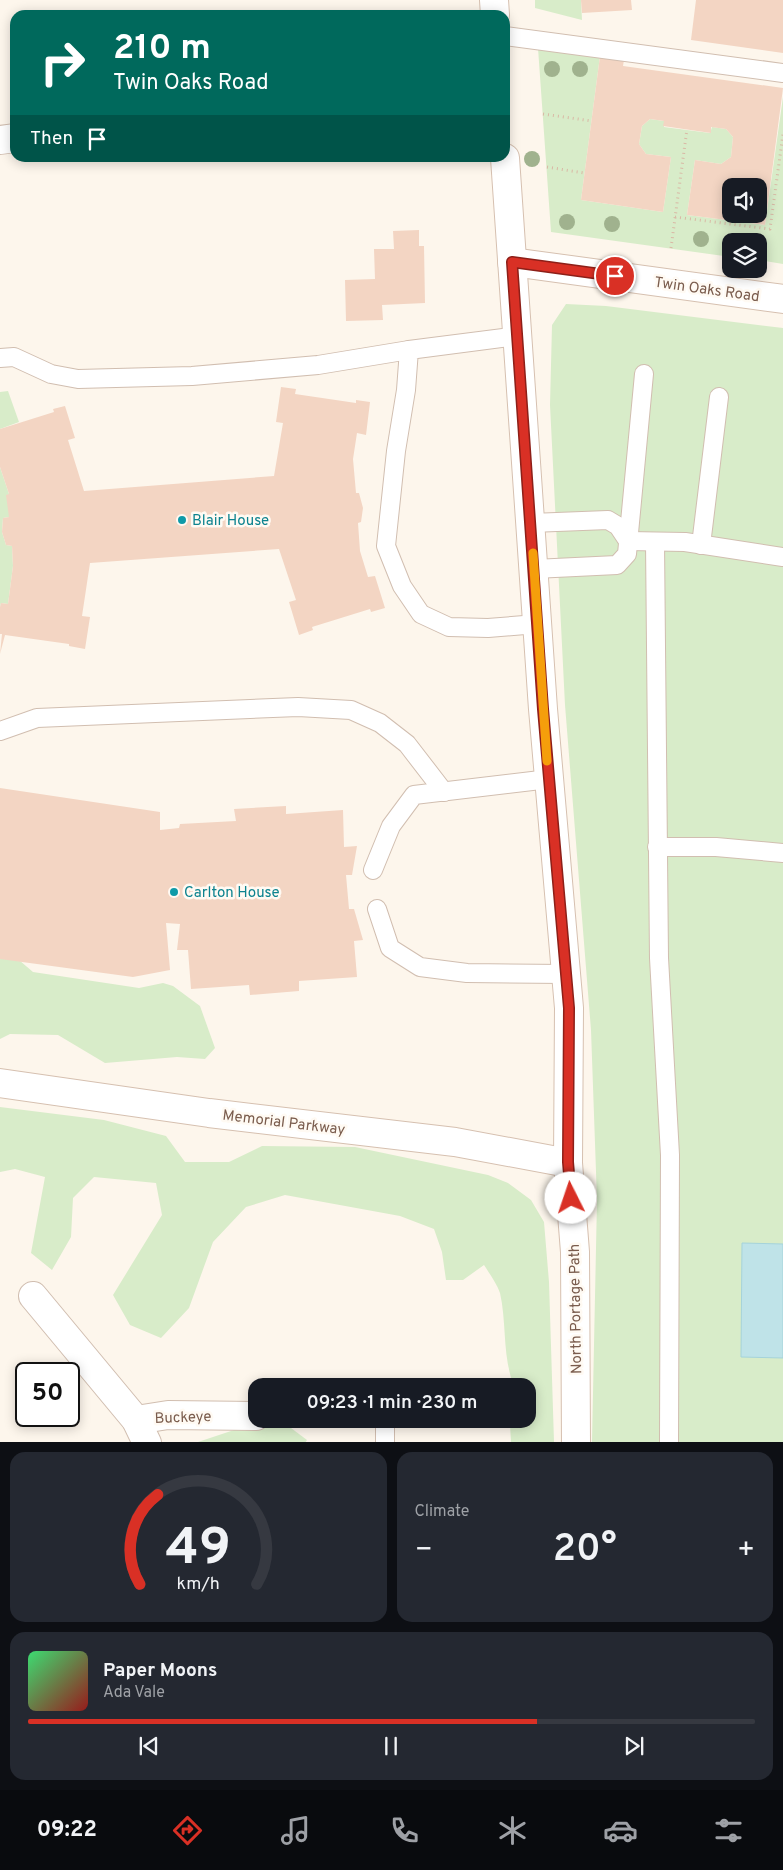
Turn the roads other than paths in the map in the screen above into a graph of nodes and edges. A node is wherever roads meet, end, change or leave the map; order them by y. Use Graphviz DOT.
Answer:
graph roads {
  1 [pos="510,37"];
  2 [pos="783,72"];
  3 [pos="505,162"];
  4 [pos="512,262"];
  5 [pos="783,300"];
  6 [pos="518,336"];
  7 [pos="409,350"];
  8 [pos="0,358"];
  9 [pos="644,374"];
  10 [pos="719,397"];
  11 [pos="531,523"];
  12 [pos="628,541"];
  13 [pos="655,542"];
  14 [pos="701,545"];
  15 [pos="783,557"];
  16 [pos="534,569"];
  17 [pos="537,624"];
  18 [pos="0,731"];
  19 [pos="549,779"];
  20 [pos="444,792"];
  21 [pos="657,847"];
  22 [pos="783,852"];
  23 [pos="373,870"];
  24 [pos="377,909"];
  25 [pos="566,974"];
  26 [pos="0,1083"];
  27 [pos="568,1162"];
  28 [pos="33,1296"];
  29 [pos="248,1416"];
  30 [pos="385,1428"];
  31 [pos="141,1431"];
  32 [pos="384,1442"];
  33 [pos="576,1442"];
  34 [pos="669,1442"];
  1 -- 2 [label="lane"];
  3 -- 4 [label="main road, North Portage Path"];
  4 -- 5 [label="main road, Twin Oaks Road"];
  4 -- 6 [label="main road, North Portage Path"];
  6 -- 7 [label="lane"];
  6 -- 11 [label="main road, North Portage Path"];
  7 -- 8 [label="lane"];
  7 -- 17 [label="lane"];
  9 -- 12 [label="lane"];
  10 -- 14 [label="lane"];
  11 -- 12 [label="lane"];
  11 -- 16 [label="main road, North Portage Path"];
  12 -- 13 [label="lane"];
  12 -- 16 [label="lane"];
  13 -- 14 [label="lane"];
  13 -- 21 [label="lane"];
  14 -- 15 [label="lane"];
  16 -- 17 [label="main road, North Portage Path"];
  17 -- 19 [label="main road, North Portage Path"];
  18 -- 20 [label="lane"];
  19 -- 20 [label="lane"];
  19 -- 25 [label="main road, North Portage Path"];
  20 -- 23 [label="lane"];
  21 -- 22 [label="lane"];
  21 -- 34 [label="lane"];
  24 -- 25 [label="lane"];
  25 -- 27 [label="main road, North Portage Path"];
  26 -- 27 [label="main road, Memorial Parkway"];
  27 -- 33 [label="main road, North Portage Path"];
  28 -- 31 [label="main road"];
  29 -- 31 [label="main road, Buckeye"];
  30 -- 32 [label="lane"];
}
